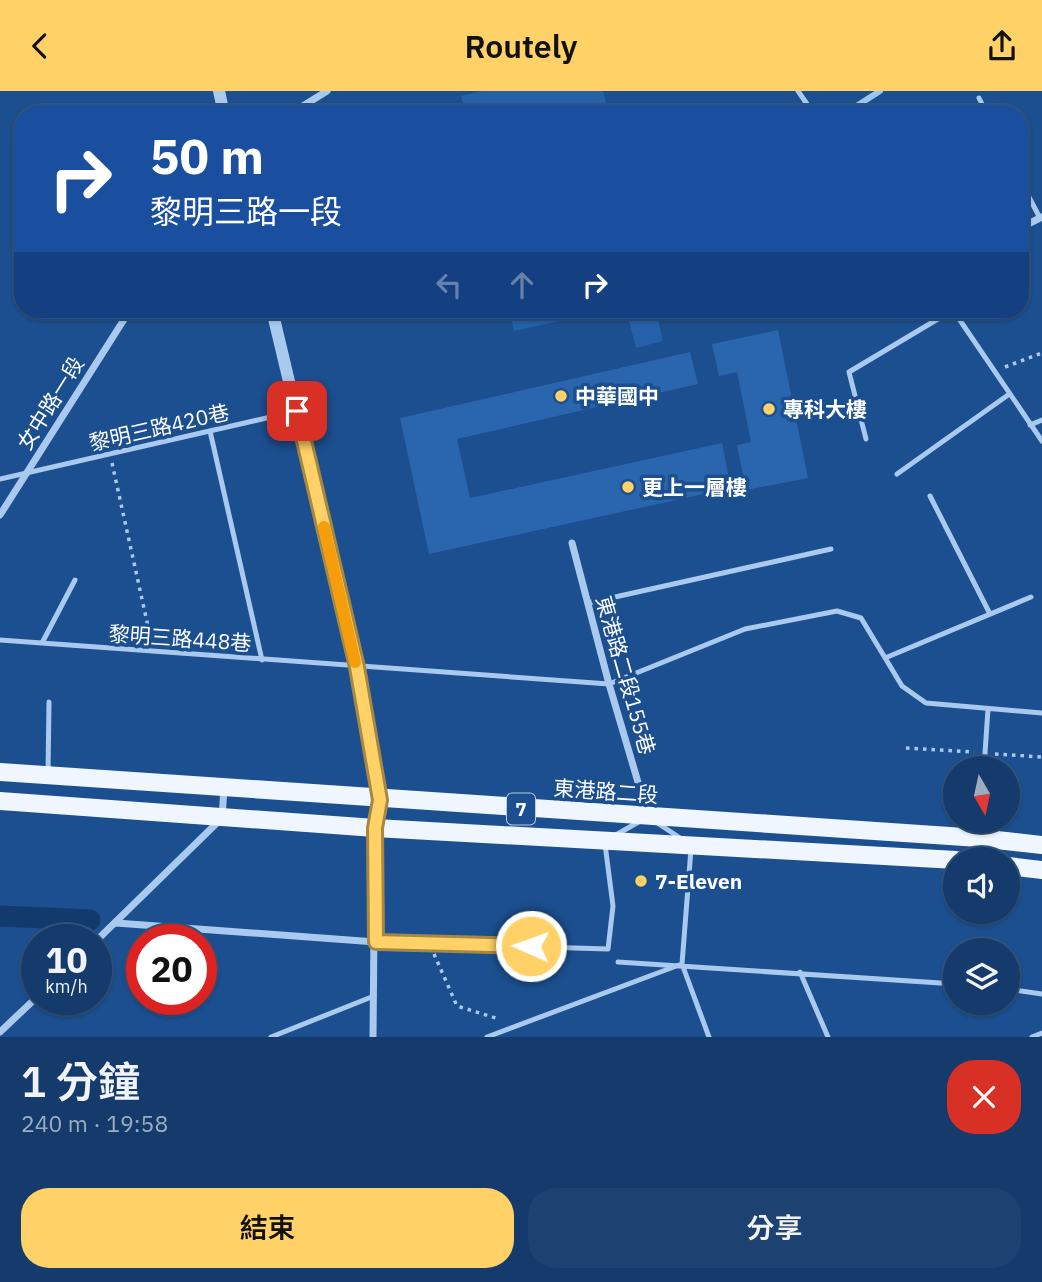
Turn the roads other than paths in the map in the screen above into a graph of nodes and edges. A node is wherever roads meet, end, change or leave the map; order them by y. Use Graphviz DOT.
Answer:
graph roads {
  1 [pos="327,91"];
  2 [pos="979,98"];
  3 [pos="304,105"];
  4 [pos="982,105"];
  5 [pos="1029,196"];
  6 [pos="1041,218"];
  7 [pos="124,319"];
  8 [pos="274,319"];
  9 [pos="938,319"];
  10 [pos="959,319"];
  11 [pos="1008,395"];
  12 [pos="297,411"];
  13 [pos="1042,420"];
  14 [pos="1030,425"];
  15 [pos="210,431"];
  16 [pos="866,439"];
  17 [pos="1042,441"];
  18 [pos="27,473"];
  19 [pos="897,474"];
  20 [pos="0,479"];
  21 [pos="930,496"];
  22 [pos="0,515"];
  23 [pos="572,543"];
  24 [pos="831,549"];
  25 [pos="75,580"];
  26 [pos="1031,597"];
  27 [pos="588,603"];
  28 [pos="990,614"];
  29 [pos="0,640"];
  30 [pos="42,643"];
  31 [pos="885,658"];
  32 [pos="262,660"];
  33 [pos="357,667"];
  34 [pos="609,684"];
  35 [pos="49,702"];
  36 [pos="988,709"];
  37 [pos="1042,713"];
  38 [pos="985,756"];
  39 [pos="0,772"];
  40 [pos="48,776"];
  41 [pos="224,788"];
  42 [pos="380,800"];
  43 [pos="0,801"];
  44 [pos="648,817"];
  45 [pos="222,818"];
  46 [pos="375,828"];
  47 [pos="943,828"];
  48 [pos="995,833"];
  49 [pos="605,841"];
  50 [pos="1042,845"];
  51 [pos="691,846"];
  52 [pos="943,859"];
  53 [pos="1020,867"];
  54 [pos="1042,870"];
  55 [pos="116,923"];
  56 [pos="112,927"];
  57 [pos="376,942"];
  58 [pos="618,962"];
  59 [pos="682,964"];
  60 [pos="800,972"];
  61 [pos="943,983"];
  62 [pos="1020,991"];
  63 [pos="1042,994"];
  64 [pos="374,996"];
  65 [pos="21,1012"];
  66 [pos="0,1032"];
  67 [pos="1042,1033"];
  68 [pos="271,1037"];
  69 [pos="373,1037"];
  70 [pos="487,1037"];
  71 [pos="709,1037"];
  72 [pos="828,1037"];
  73 [pos="1032,1037"];
  1 -- 3 [label="street"];
  2 -- 4 [label="lane"];
  5 -- 6 [label="lane"];
  7 -- 18 [label="street, 女中路一段"];
  8 -- 12 [label="street"];
  9 -- 16 [label="lane"];
  10 -- 11 [label="lane"];
  11 -- 14 [label="lane"];
  11 -- 19 [label="lane"];
  12 -- 15 [label="lane, 黎明三路420巷"];
  12 -- 33 [label="street"];
  13 -- 14 [label="lane"];
  14 -- 17 [label="lane"];
  15 -- 18 [label="lane, 黎明三路420巷"];
  15 -- 32 [label="lane"];
  18 -- 20 [label="lane, 黎明三路420巷"];
  18 -- 22 [label="street, 女中路一段"];
  21 -- 28 [label="lane"];
  23 -- 27 [label="street, 東港路二段155巷"];
  24 -- 27 [label="lane"];
  25 -- 30 [label="lane"];
  26 -- 28 [label="lane"];
  27 -- 34 [label="street, 東港路二段155巷"];
  28 -- 31 [label="lane"];
  29 -- 30 [label="lane, 黎明三路448巷"];
  30 -- 32 [label="lane, 黎明三路448巷"];
  31 -- 34 [label="lane"];
  31 -- 36 [label="lane"];
  32 -- 33 [label="lane, 黎明三路448巷"];
  33 -- 34 [label="lane, 黎明三路448巷"];
  33 -- 42 [label="street"];
  34 -- 44 [label="street, 東港路二段155巷"];
  35 -- 40 [label="lane"];
  36 -- 37 [label="lane"];
  36 -- 38 [label="lane"];
  39 -- 40 [label="main road, 東港路二段 / 7"];
  40 -- 41 [label="main road, 東港路二段 / 7"];
  41 -- 42 [label="main road, 東港路二段 / 7"];
  41 -- 45 [label="street"];
  42 -- 44 [label="main road, 東港路二段 / 7"];
  42 -- 46 [label="street"];
  43 -- 45 [label="main road, 7"];
  44 -- 47 [label="main road, 東港路二段 / 7"];
  44 -- 49 [label="lane"];
  44 -- 51 [label="lane"];
  45 -- 46 [label="main road, 7"];
  45 -- 55 [label="street"];
  46 -- 49 [label="main road, 7"];
  46 -- 57 [label="street"];
  48 -- 50 [label="main road, 東港路二段 / 7"];
  49 -- 51 [label="main road, 7"];
  49 -- 57 [label="lane"];
  51 -- 52 [label="main road, 7"];
  51 -- 59 [label="lane"];
  53 -- 54 [label="main road"];
  55 -- 56 [label="street"];
  55 -- 57 [label="street"];
  57 -- 64 [label="street"];
  58 -- 59 [label="lane"];
  59 -- 60 [label="lane"];
  59 -- 70 [label="lane"];
  59 -- 71 [label="lane"];
  60 -- 61 [label="lane"];
  60 -- 72 [label="lane"];
  62 -- 63 [label="lane"];
  64 -- 68 [label="lane"];
  64 -- 69 [label="street"];
  65 -- 66 [label="street"];
  67 -- 73 [label="lane"];
}
